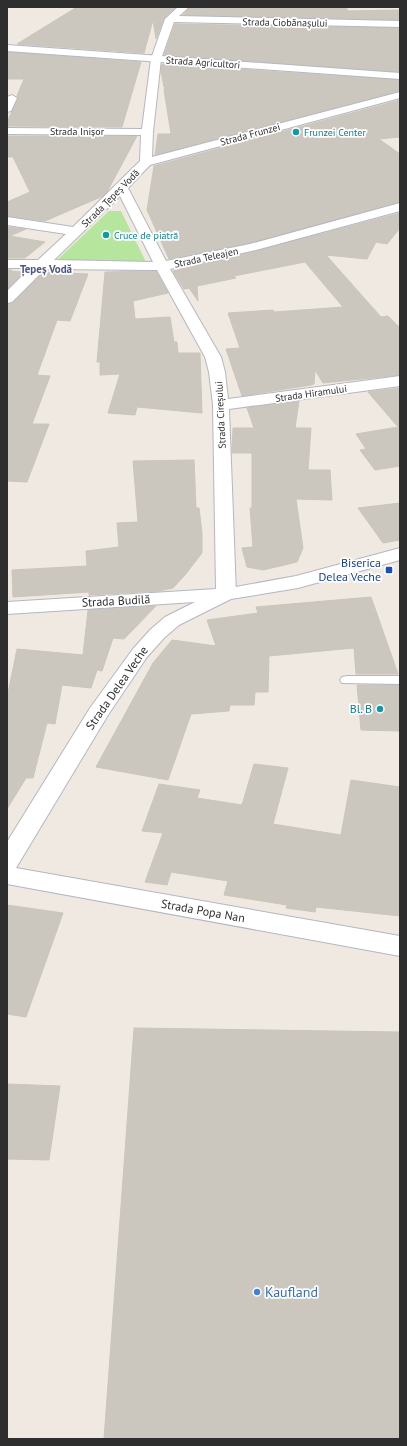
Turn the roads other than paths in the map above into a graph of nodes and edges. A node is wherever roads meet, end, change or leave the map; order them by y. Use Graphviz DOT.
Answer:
graph roads {
  1 [pos="184,7"];
  2 [pos="170,19"];
  3 [pos="400,24"];
  4 [pos="7,48"];
  5 [pos="156,59"];
  6 [pos="400,76"];
  7 [pos="400,95"];
  8 [pos="12,98"];
  9 [pos="7,109"];
  10 [pos="7,131"];
  11 [pos="147,132"];
  12 [pos="146,162"];
  13 [pos="122,188"];
  14 [pos="400,207"];
  15 [pos="7,221"];
  16 [pos="76,232"];
  17 [pos="7,264"];
  18 [pos="41,264"];
  19 [pos="162,266"];
  20 [pos="7,299"];
  21 [pos="400,381"];
  22 [pos="221,405"];
  23 [pos="400,554"];
  24 [pos="226,594"];
  25 [pos="7,608"];
  26 [pos="347,680"];
  27 [pos="400,680"];
  28 [pos="7,862"];
  29 [pos="7,875"];
  30 [pos="400,946"];
  1 -- 2 [label="street"];
  2 -- 3 [label="street, Strada Ciobănașului"];
  2 -- 5 [label="street, Strada Țepeș Vodă"];
  4 -- 5 [label="street, Strada Agricultori"];
  5 -- 6 [label="street, Strada Agricultori"];
  5 -- 11 [label="street, Strada Țepeș Vodă"];
  7 -- 12 [label="street, Strada Frunzei"];
  8 -- 9 [label="street"];
  10 -- 11 [label="street, Strada Inișor"];
  11 -- 12 [label="street, Strada Țepeș Vodă"];
  12 -- 13 [label="street, Strada Țepeș Vodă"];
  13 -- 16 [label="street, Strada Țepeș Vodă"];
  13 -- 19 [label="street, Strada Cireșului"];
  14 -- 19 [label="street, Strada Teleajen"];
  15 -- 16 [label="street"];
  16 -- 18 [label="street, Strada Țepeș Vodă"];
  17 -- 18 [label="street, Strada Teleajen"];
  18 -- 19 [label="street, Strada Teleajen"];
  18 -- 20 [label="street, Strada Țepeș Vodă"];
  19 -- 22 [label="street, Strada Cireșului"];
  21 -- 22 [label="street, Strada Hiramului"];
  22 -- 24 [label="street, Strada Cireșului"];
  23 -- 24 [label="street, Strada Delea Veche"];
  24 -- 25 [label="street, Strada Budilă"];
  24 -- 28 [label="street, Strada Delea Veche"];
  26 -- 27 [label="lane"];
  29 -- 30 [label="street, Strada Popa Nan"];
}
